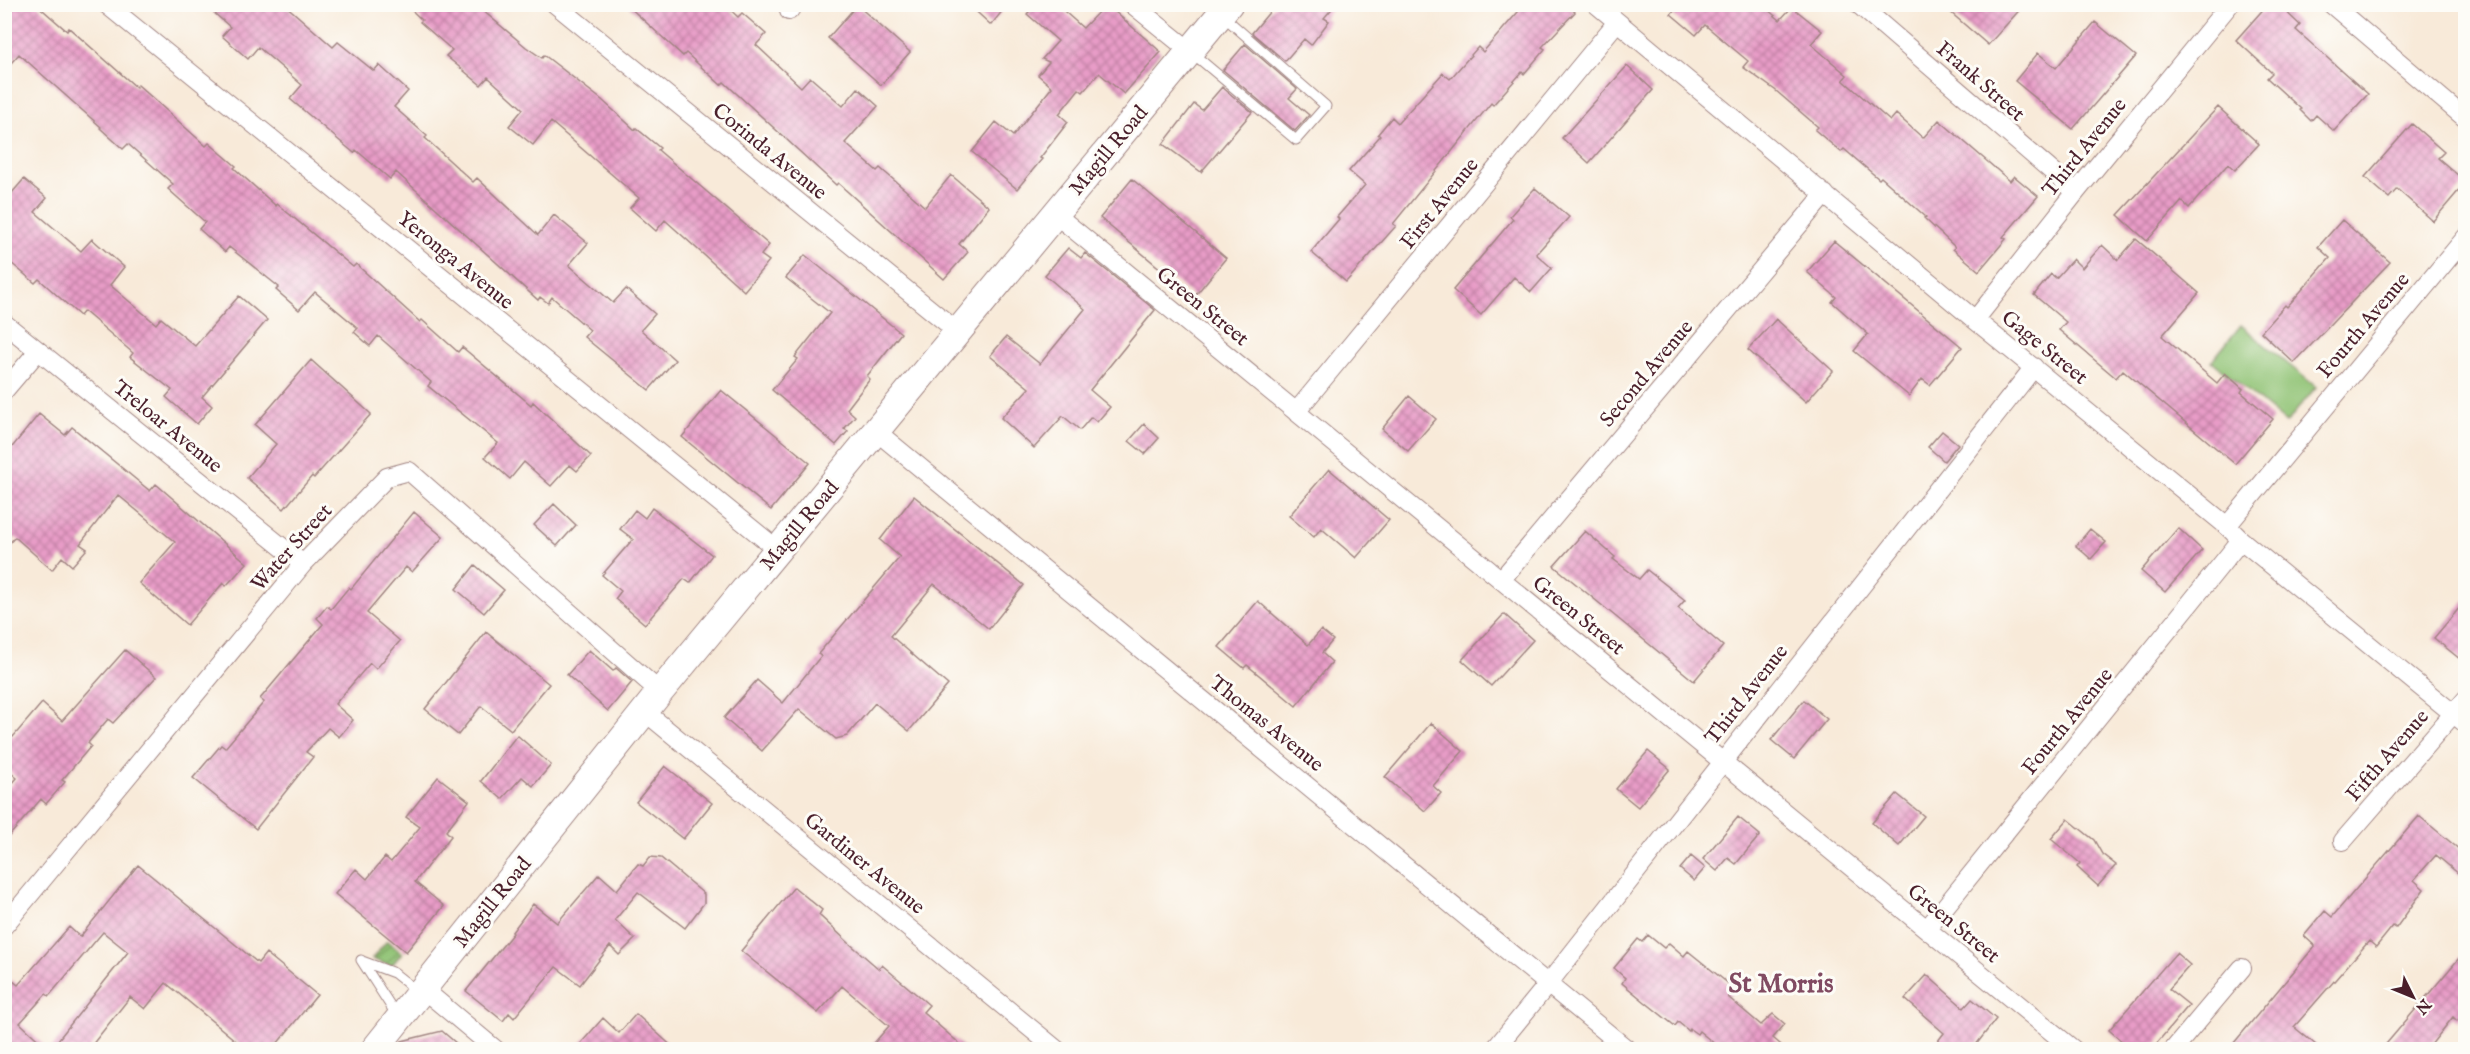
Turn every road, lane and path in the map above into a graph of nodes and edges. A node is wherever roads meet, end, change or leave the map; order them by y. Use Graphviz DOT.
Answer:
graph roads {
  1 [pos="106,4"];
  2 [pos="555,4"];
  3 [pos="1132,4"];
  4 [pos="1596,4"];
  5 [pos="1858,4"];
  6 [pos="2230,4"];
  7 [pos="2331,4"];
  8 [pos="1225,9"];
  9 [pos="1617,22"];
  10 [pos="1190,51"];
  11 [pos="2466,119"];
  12 [pos="2076,192"];
  13 [pos="1825,194"];
  14 [pos="1055,214"];
  15 [pos="2466,237"];
  16 [pos="1975,320"];
  17 [pos="4,323"];
  18 [pos="958,332"];
  19 [pos="38,351"];
  20 [pos="2034,367"];
  21 [pos="4,391"];
  22 [pos="1296,412"];
  23 [pos="877,432"];
  24 [pos="2227,526"];
  25 [pos="2241,540"];
  26 [pos="778,550"];
  27 [pos="303,564"];
  28 [pos="1501,580"];
  29 [pos="2466,699"];
  30 [pos="652,701"];
  31 [pos="2459,719"];
  32 [pos="1722,761"];
  33 [pos="2343,841"];
  34 [pos="4,926"];
  35 [pos="1927,929"];
  36 [pos="2242,968"];
  37 [pos="1548,984"];
  38 [pos="421,991"];
  39 [pos="399,1018"];
  40 [pos="374,1050"];
  41 [pos="496,1050"];
  42 [pos="1057,1050"];
  43 [pos="1494,1050"];
  44 [pos="1628,1050"];
  45 [pos="2074,1050"];
  46 [pos="2173,1050"];
  1 -- 26 [label="street, Yeronga Avenue"];
  2 -- 18 [label="street, Corinda Avenue"];
  3 -- 10 [label="street"];
  4 -- 9 [label="street, Gage Street"];
  5 -- 12 [label="street, Frank Street"];
  6 -- 12 [label="street, Third Avenue"];
  7 -- 11 [label="street"];
  8 -- 10 [label="main road, Magill Road"];
  8 -- 10 [label="lane"];
  9 -- 13 [label="street, Gage Street"];
  9 -- 22 [label="street, First Avenue"];
  10 -- 14 [label="main road, Magill Road"];
  12 -- 16 [label="street, Third Avenue"];
  13 -- 16 [label="street, Gage Street"];
  13 -- 28 [label="street, Second Avenue"];
  14 -- 18 [label="main road, Magill Road"];
  14 -- 22 [label="street, Green Street"];
  15 -- 24 [label="street, Fourth Avenue"];
  16 -- 20 [label="street, Gage Street"];
  17 -- 19 [label="street, Treloar Avenue"];
  18 -- 23 [label="main road, Magill Road"];
  19 -- 21 [label="street"];
  19 -- 27 [label="street, Treloar Avenue"];
  20 -- 24 [label="street, Gage Street"];
  20 -- 32 [label="street, Third Avenue"];
  22 -- 28 [label="street, Green Street"];
  23 -- 26 [label="main road, Magill Road"];
  23 -- 37 [label="street, Thomas Avenue"];
  24 -- 25 [label="street, Gage Street"];
  25 -- 31 [label="street, Gage Street"];
  25 -- 35 [label="street, Fourth Avenue"];
  26 -- 30 [label="main road, Magill Road"];
  27 -- 30 [label="street, Water Street"];
  27 -- 34 [label="street, Water Street"];
  28 -- 32 [label="street, Green Street"];
  29 -- 31 [label="street, Fifth Avenue"];
  30 -- 38 [label="main road, Magill Road"];
  30 -- 42 [label="street, Gardiner Avenue"];
  31 -- 33 [label="street, Fifth Avenue"];
  32 -- 35 [label="street, Green Street"];
  32 -- 37 [label="street, Third Avenue"];
  35 -- 45 [label="street, Green Street"];
  36 -- 46 [label="street"];
  37 -- 43 [label="street, Third Avenue"];
  37 -- 44 [label="street, Thomas Avenue"];
  38 -- 39 [label="main road, Magill Road"];
  38 -- 39 [label="lane"];
  38 -- 41 [label="street"];
  39 -- 40 [label="main road, Magill Road"];
}
